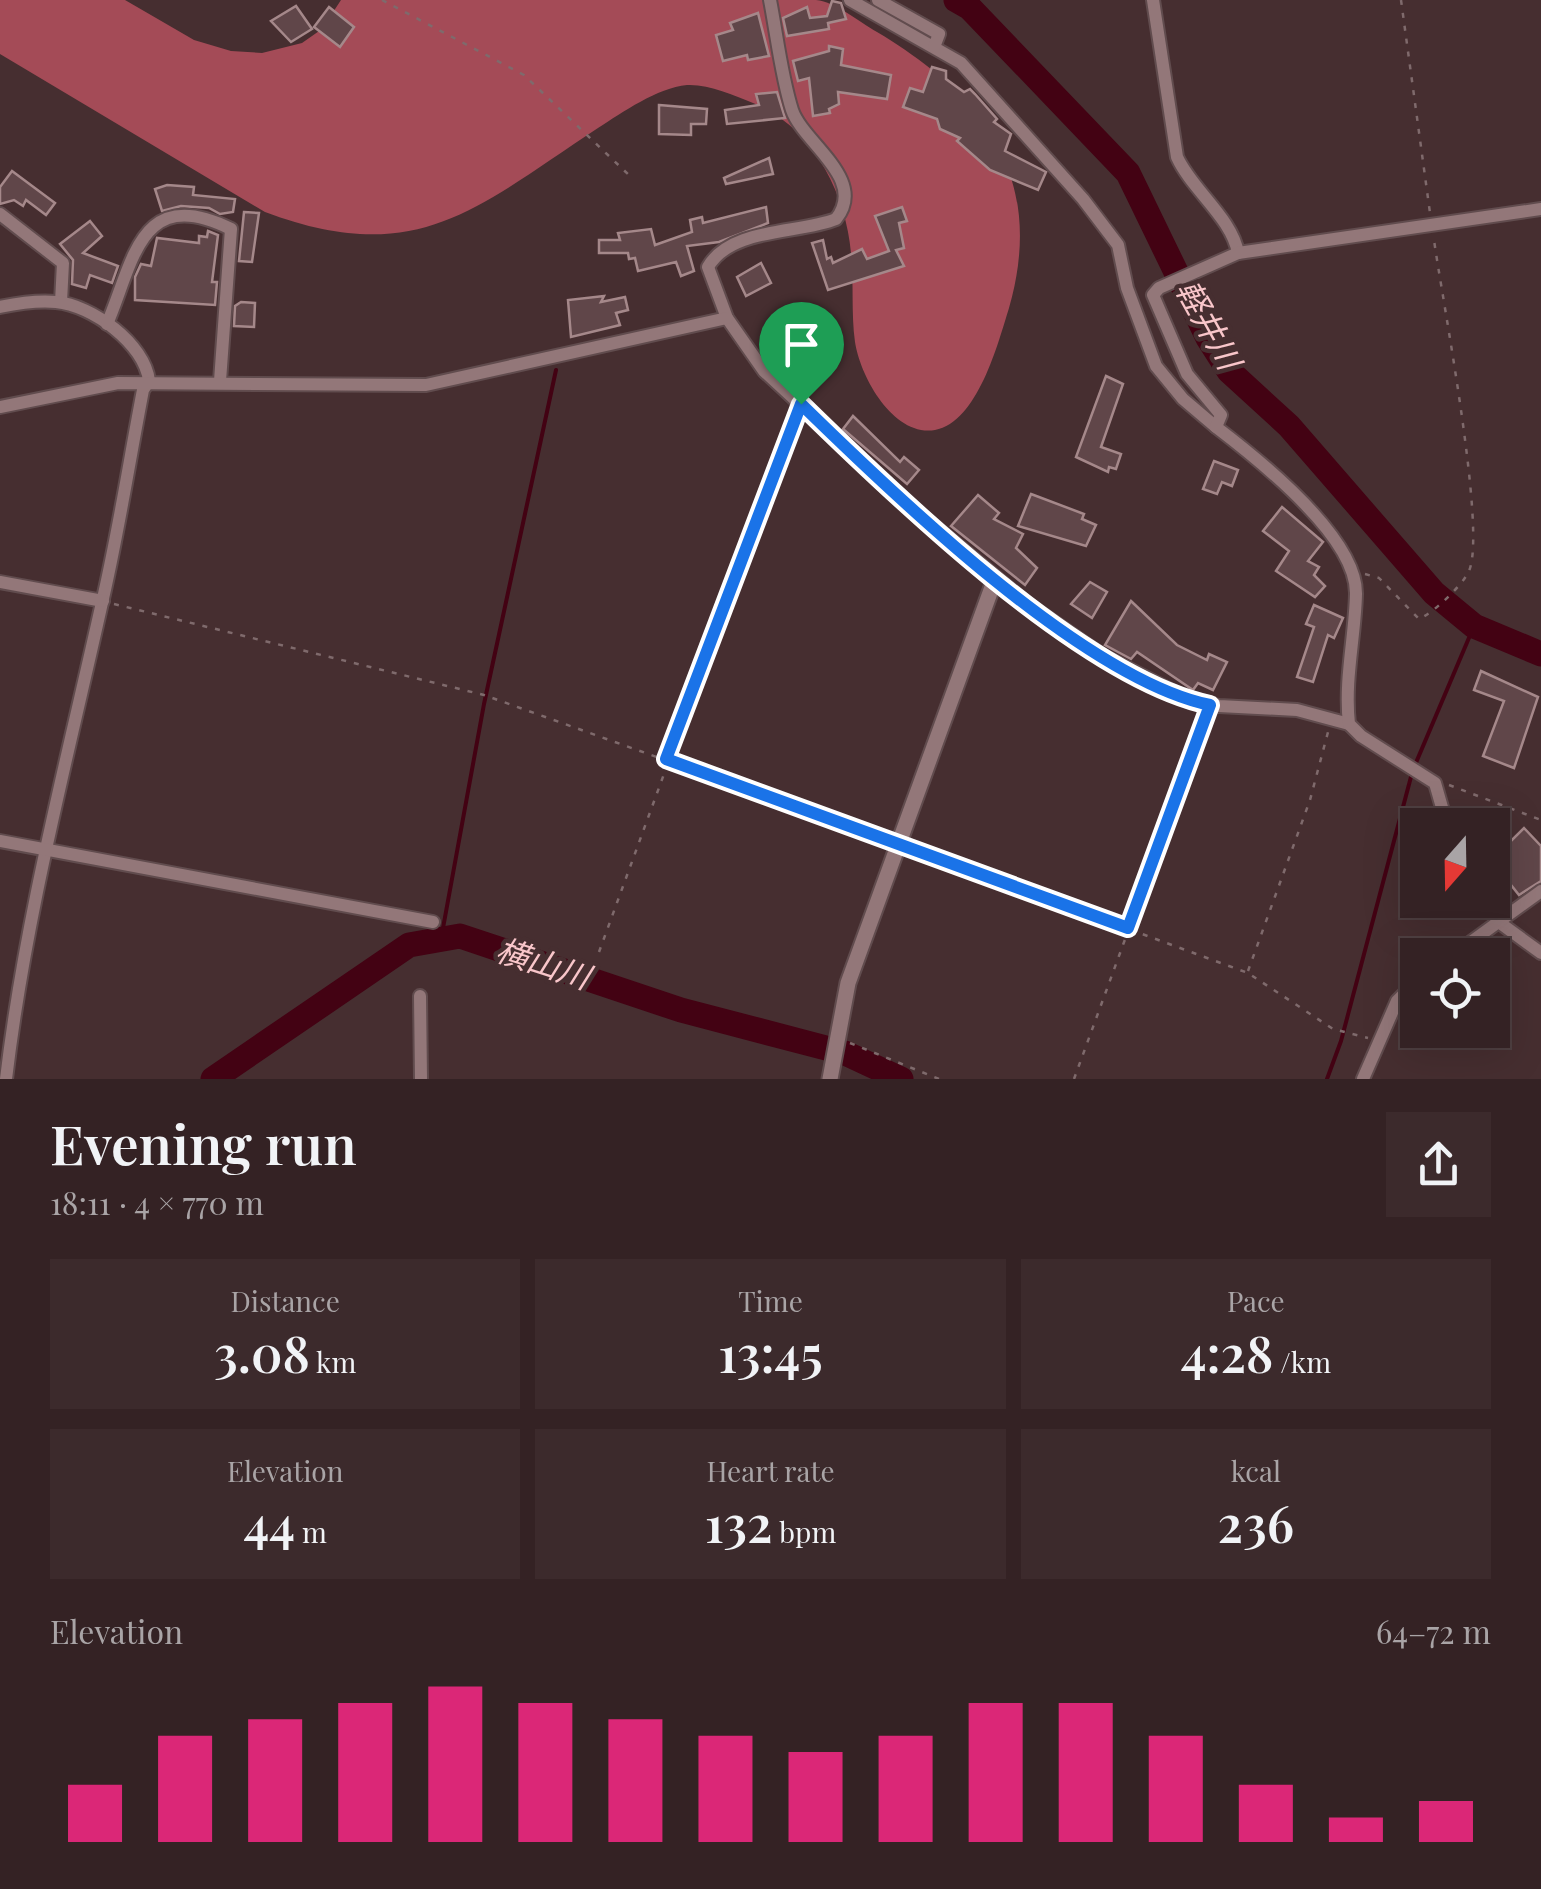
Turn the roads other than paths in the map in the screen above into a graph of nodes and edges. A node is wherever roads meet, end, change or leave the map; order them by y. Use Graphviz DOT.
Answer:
graph roads {
  1 [pos="770,0"];
  2 [pos="850,0"];
  3 [pos="878,0"];
  4 [pos="1153,0"];
  5 [pos="934,46"];
  6 [pos="1541,209"];
  7 [pos="0,214"];
  8 [pos="1238,253"];
  9 [pos="61,302"];
  10 [pos="0,307"];
  11 [pos="727,318"];
  12 [pos="107,324"];
  13 [pos="220,381"];
  14 [pos="149,382"];
  15 [pos="0,407"];
  16 [pos="1216,427"];
  17 [pos="995,579"];
  18 [pos="0,582"];
  19 [pos="103,602"];
  20 [pos="1349,724"];
  21 [pos="1443,808"];
  22 [pos="0,841"];
  23 [pos="45,850"];
  24 [pos="1541,891"];
  25 [pos="1496,918"];
  26 [pos="433,922"];
  27 [pos="1500,923"];
  28 [pos="1478,938"];
  29 [pos="1541,953"];
  30 [pos="420,996"];
  31 [pos="1400,997"];
  32 [pos="6,1079"];
  33 [pos="421,1079"];
  34 [pos="830,1079"];
  35 [pos="1363,1079"];
  1 -- 11 [label="street"];
  2 -- 5 [label="street"];
  3 -- 5 [label="street"];
  4 -- 8 [label="street"];
  5 -- 16 [label="street"];
  6 -- 8 [label="street"];
  7 -- 9 [label="street"];
  8 -- 16 [label="street"];
  9 -- 10 [label="street"];
  9 -- 12 [label="street"];
  11 -- 13 [label="street"];
  11 -- 17 [label="street"];
  12 -- 13 [label="street"];
  12 -- 14 [label="street"];
  13 -- 14 [label="street"];
  14 -- 15 [label="street"];
  14 -- 19 [label="street"];
  16 -- 20 [label="street"];
  17 -- 20 [label="street"];
  17 -- 34 [label="street"];
  18 -- 19 [label="street"];
  19 -- 23 [label="street"];
  20 -- 21 [label="street"];
  22 -- 23 [label="street"];
  23 -- 26 [label="street"];
  23 -- 32 [label="street"];
  24 -- 27 [label="street"];
  25 -- 27 [label="street"];
  27 -- 28 [label="street"];
  27 -- 29 [label="street"];
  30 -- 33 [label="street"];
  31 -- 35 [label="street"];
}
